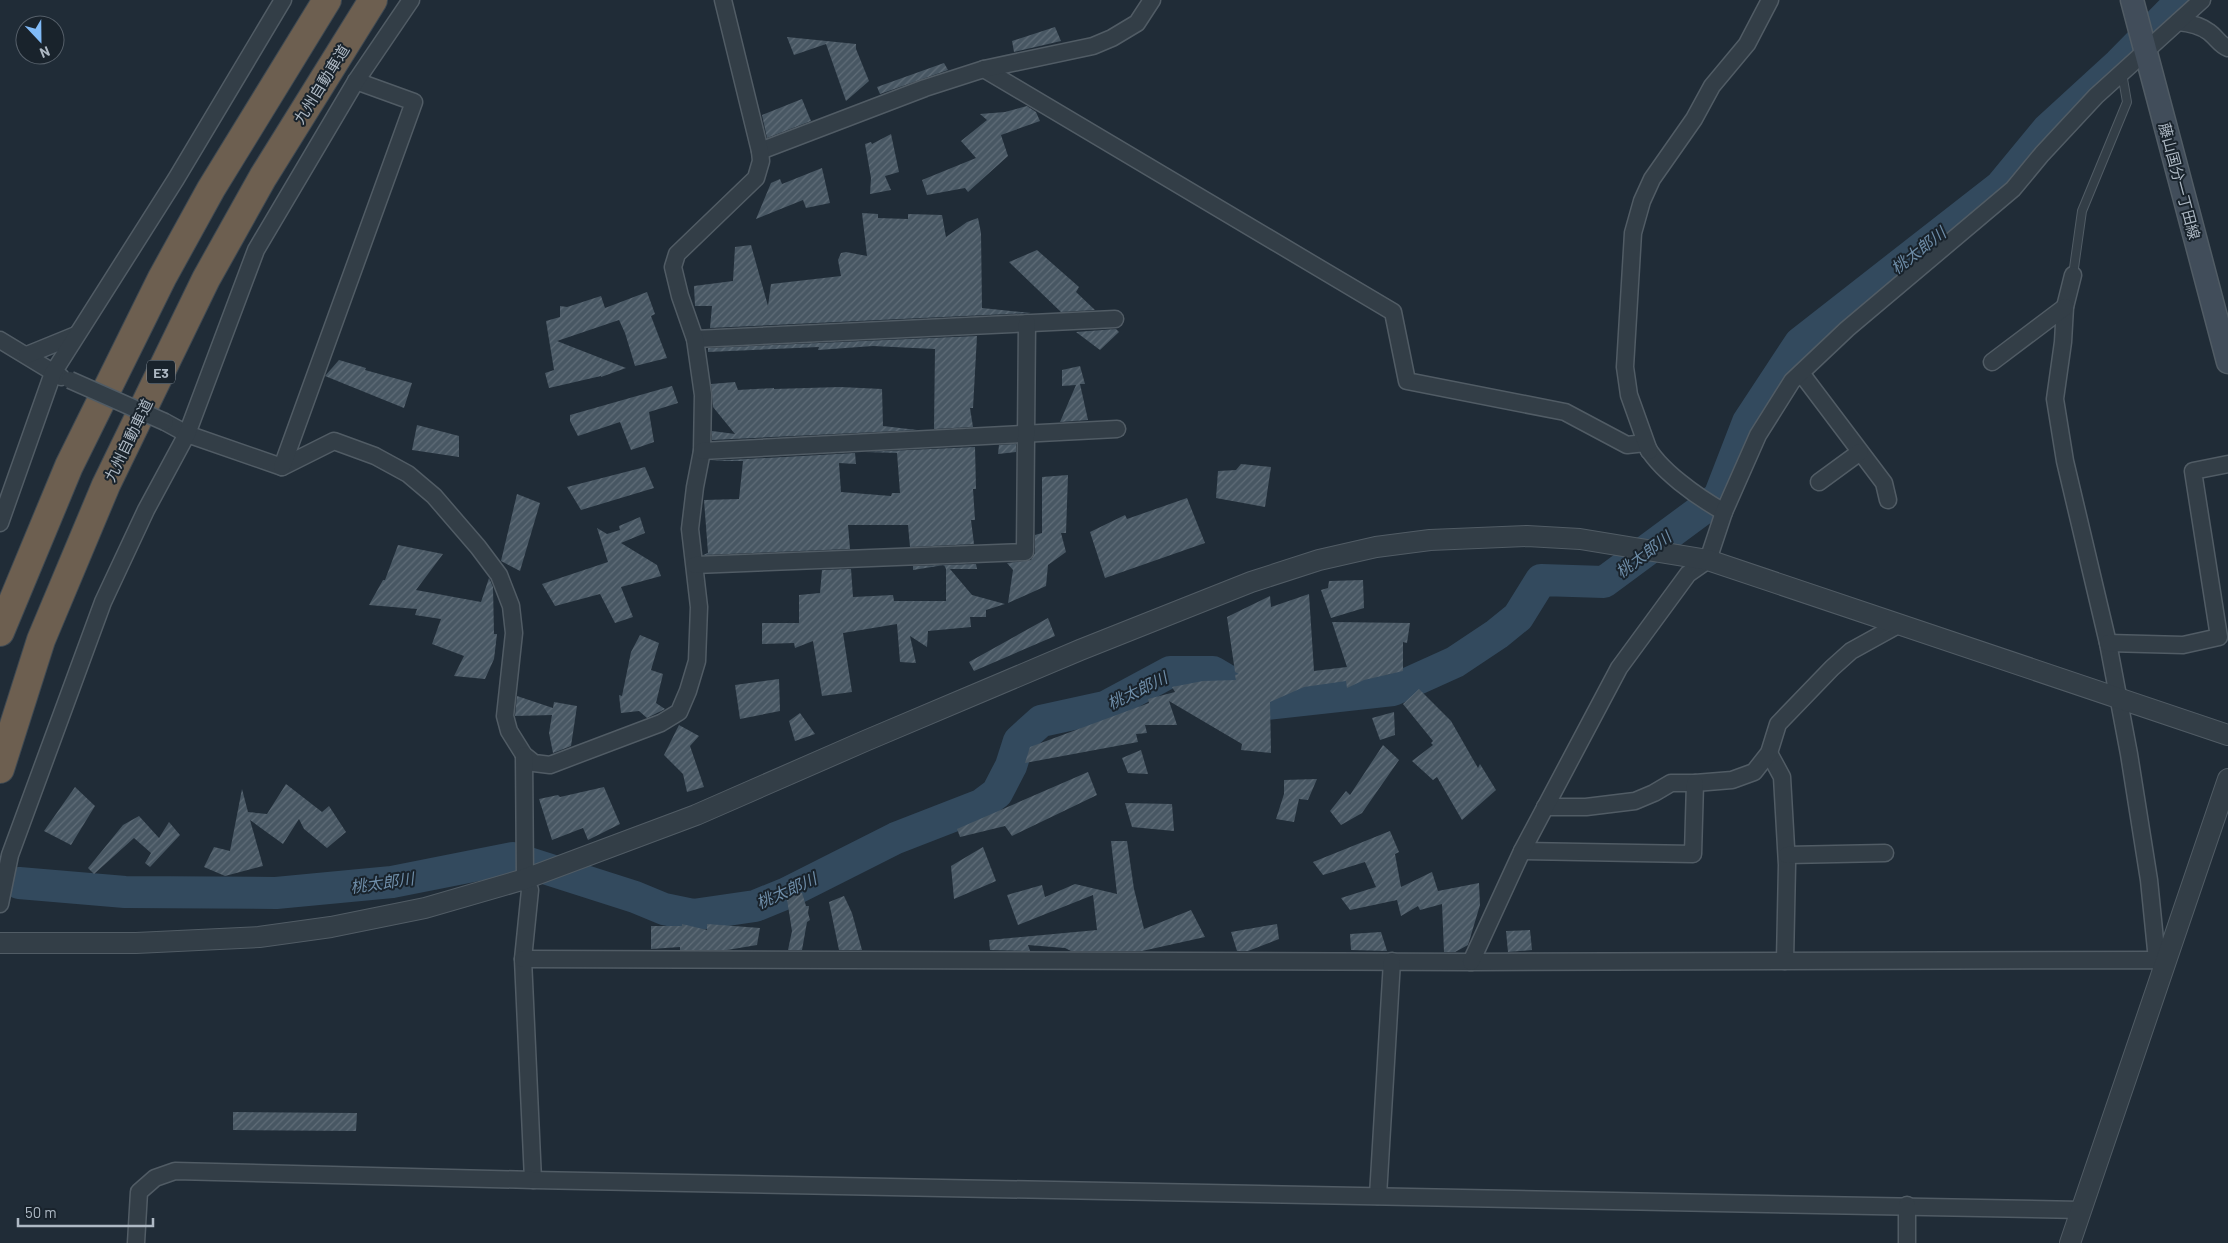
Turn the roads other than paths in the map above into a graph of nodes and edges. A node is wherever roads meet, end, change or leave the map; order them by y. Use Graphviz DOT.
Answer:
graph roads {
  1 [pos="283,0"];
  2 [pos="327,0"];
  3 [pos="373,0"];
  4 [pos="411,0"];
  5 [pos="723,0"];
  6 [pos="1152,0"];
  7 [pos="1770,0"];
  8 [pos="2132,0"];
  9 [pos="2202,0"];
  10 [pos="2178,22"];
  11 [pos="2228,48"];
  12 [pos="2145,50"];
  13 [pos="984,68"];
  14 [pos="2122,73"];
  15 [pos="356,81"];
  16 [pos="760,151"];
  17 [pos="2073,275"];
  18 [pos="2065,307"];
  19 [pos="1115,319"];
  20 [pos="1027,323"];
  21 [pos="76,335"];
  22 [pos="695,339"];
  23 [pos="0,340"];
  24 [pos="27,355"];
  25 [pos="1992,362"];
  26 [pos="2228,362"];
  27 [pos="53,373"];
  28 [pos="1801,373"];
  29 [pos="1117,428"];
  30 [pos="187,434"];
  31 [pos="1027,434"];
  32 [pos="702,451"];
  33 [pos="1860,452"];
  34 [pos="1650,453"];
  35 [pos="2228,464"];
  36 [pos="282,468"];
  37 [pos="1819,482"];
  38 [pos="1888,500"];
  39 [pos="1724,512"];
  40 [pos="1,519"];
  41 [pos="1708,560"];
  42 [pos="695,565"];
  43 [pos="1898,625"];
  44 [pos="0,632"];
  45 [pos="2223,635"];
  46 [pos="2108,643"];
  47 [pos="2117,698"];
  48 [pos="2228,735"];
  49 [pos="1769,753"];
  50 [pos="524,755"];
  51 [pos="0,769"];
  52 [pos="2228,779"];
  53 [pos="1695,783"];
  54 [pos="1545,807"];
  55 [pos="1522,851"];
  56 [pos="1885,852"];
  57 [pos="1786,855"];
  58 [pos="525,879"];
  59 [pos="0,904"];
  60 [pos="5,943"];
  61 [pos="523,959"];
  62 [pos="1392,961"];
  63 [pos="1784,961"];
  64 [pos="1472,962"];
  65 [pos="2161,963"];
  66 [pos="533,1180"];
  67 [pos="1378,1196"];
  68 [pos="1907,1206"];
  69 [pos="2082,1210"];
  70 [pos="136,1243"];
  71 [pos="1907,1243"];
  72 [pos="2070,1243"];
  1 -- 21 [label="street"];
  2 -- 44 [label="highway"];
  3 -- 51 [label="highway, 九州自動車道 / E3"];
  4 -- 15 [label="street"];
  5 -- 16 [label="street"];
  6 -- 13 [label="street"];
  7 -- 34 [label="street"];
  8 -- 12 [label="main road, 藤山国分一丁田線"];
  9 -- 10 [label="street"];
  10 -- 11 [label="street"];
  10 -- 12 [label="street"];
  12 -- 14 [label="street"];
  12 -- 26 [label="main road, 藤山国分一丁田線"];
  13 -- 16 [label="street"];
  13 -- 34 [label="street"];
  14 -- 17 [label="lane"];
  14 -- 28 [label="street"];
  15 -- 30 [label="street"];
  15 -- 36 [label="street"];
  16 -- 22 [label="street"];
  17 -- 18 [label="street"];
  18 -- 25 [label="street"];
  18 -- 46 [label="street"];
  19 -- 20 [label="street"];
  20 -- 22 [label="street"];
  20 -- 31 [label="street"];
  21 -- 24 [label="street"];
  21 -- 27 [label="street"];
  22 -- 32 [label="street"];
  23 -- 24 [label="street"];
  24 -- 27 [label="street"];
  27 -- 30 [label="street, bridge"];
  27 -- 40 [label="street"];
  28 -- 33 [label="street"];
  28 -- 39 [label="street"];
  29 -- 31 [label="street"];
  30 -- 36 [label="street"];
  30 -- 59 [label="street"];
  31 -- 32 [label="street"];
  31 -- 42 [label="street"];
  32 -- 42 [label="street"];
  33 -- 37 [label="street"];
  33 -- 38 [label="street"];
  34 -- 39 [label="street"];
  35 -- 45 [label="street"];
  36 -- 50 [label="street"];
  39 -- 41 [label="street"];
  41 -- 43 [label="street"];
  41 -- 54 [label="street"];
  41 -- 58 [label="street"];
  42 -- 50 [label="street"];
  43 -- 47 [label="street"];
  43 -- 49 [label="street"];
  45 -- 46 [label="street"];
  46 -- 47 [label="street"];
  47 -- 48 [label="street"];
  47 -- 65 [label="street"];
  49 -- 53 [label="street"];
  49 -- 57 [label="street"];
  50 -- 58 [label="street"];
  52 -- 65 [label="street"];
  53 -- 54 [label="street"];
  53 -- 55 [label="street"];
  54 -- 55 [label="street"];
  55 -- 64 [label="street"];
  56 -- 57 [label="street"];
  57 -- 63 [label="street"];
  58 -- 60 [label="street"];
  58 -- 61 [label="street"];
  61 -- 62 [label="street"];
  61 -- 66 [label="street"];
  62 -- 64 [label="street"];
  62 -- 67 [label="street"];
  63 -- 64 [label="street"];
  63 -- 65 [label="street"];
  65 -- 69 [label="street"];
  66 -- 67 [label="street"];
  66 -- 70 [label="street"];
  67 -- 68 [label="street"];
  68 -- 69 [label="street"];
  68 -- 71 [label="street"];
  69 -- 72 [label="street"];
}
